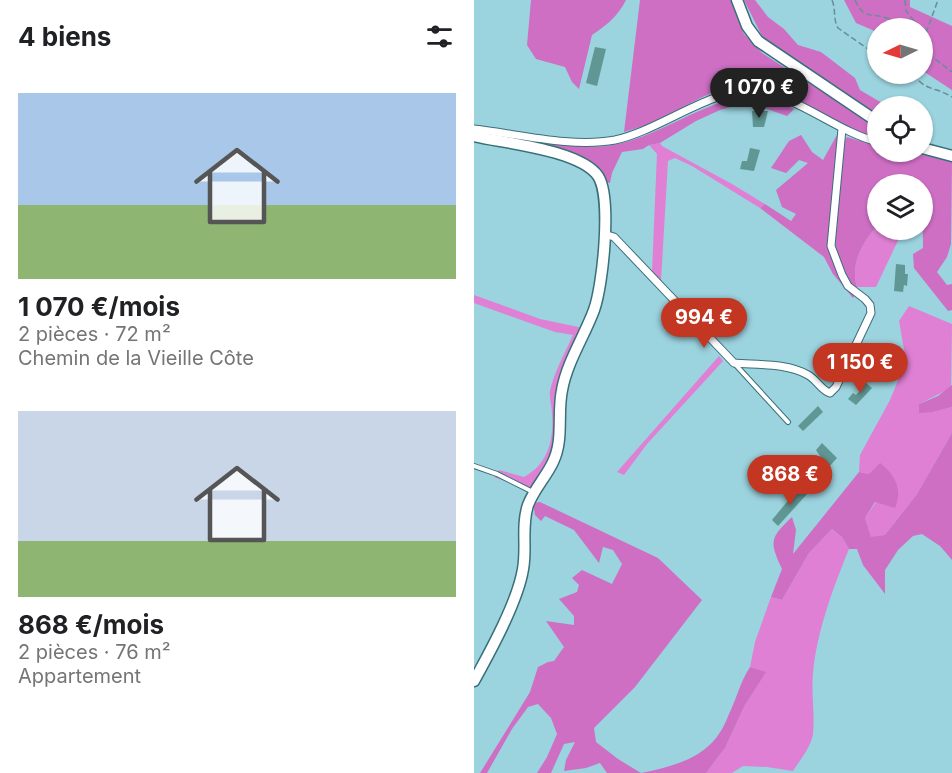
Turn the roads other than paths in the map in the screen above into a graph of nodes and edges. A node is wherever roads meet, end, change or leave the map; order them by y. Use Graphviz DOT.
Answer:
graph roads {
  1 [pos="737,0"];
  2 [pos="867,115"];
  3 [pos="474,129"];
  4 [pos="842,129"];
  5 [pos="474,136"];
  6 [pos="867,138"];
  7 [pos="933,151"];
  8 [pos="952,156"];
  9 [pos="604,234"];
  10 [pos="734,363"];
  11 [pos="788,422"];
  12 [pos="474,466"];
  13 [pos="534,493"];
  14 [pos="474,681"];
  1 -- 2 [label="street"];
  3 -- 4 [label="street"];
  4 -- 6 [label="street"];
  4 -- 10 [label="street"];
  5 -- 9 [label="street"];
  7 -- 8 [label="street"];
  9 -- 10 [label="street"];
  9 -- 13 [label="street"];
  10 -- 11 [label="lane"];
  12 -- 13 [label="lane"];
  13 -- 14 [label="street"];
}
